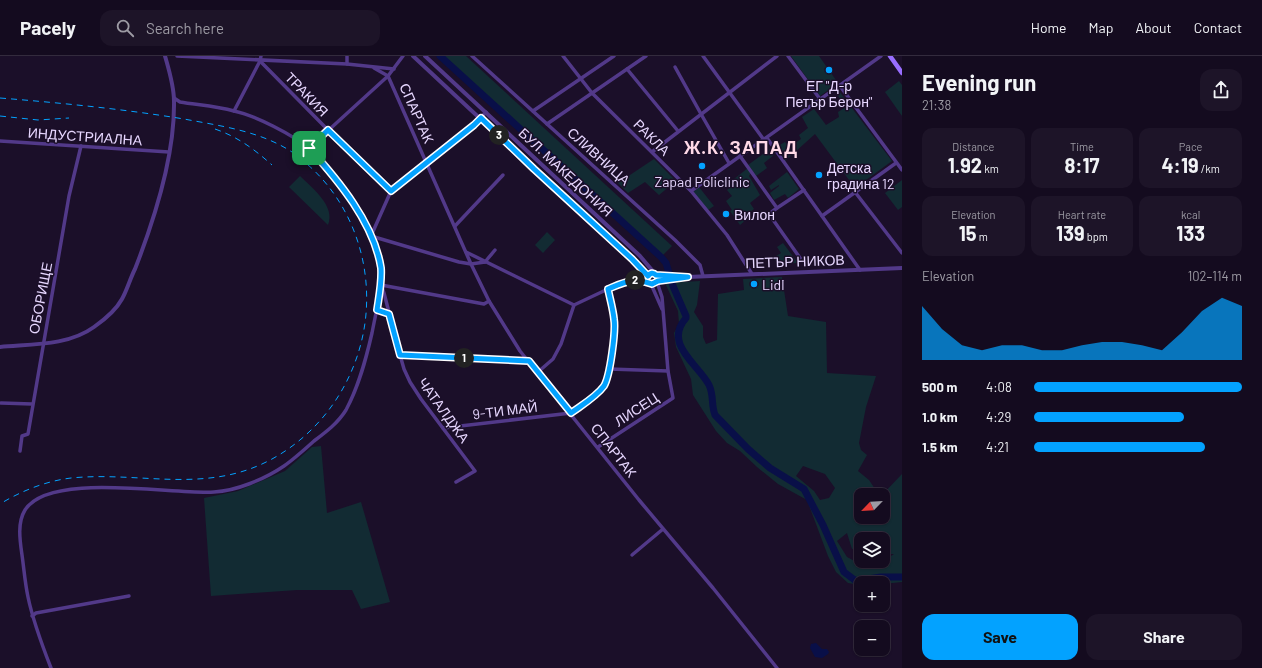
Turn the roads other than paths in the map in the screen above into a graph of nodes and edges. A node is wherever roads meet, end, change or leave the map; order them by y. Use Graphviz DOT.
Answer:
graph roads {
  1 [pos="165,56"];
  2 [pos="177,56"];
  3 [pos="261,56"];
  4 [pos="346,56"];
  5 [pos="403,56"];
  6 [pos="413,56"];
  7 [pos="425,56"];
  8 [pos="563,56"];
  9 [pos="614,56"];
  10 [pos="646,56"];
  11 [pos="703,56"];
  12 [pos="777,56"];
  13 [pos="788,56"];
  14 [pos="881,56"];
  15 [pos="890,56"];
  16 [pos="474,57"];
  17 [pos="260,61"];
  18 [pos="347,64"];
  19 [pos="676,66"];
  20 [pos="373,67"];
  21 [pos="394,69"];
  22 [pos="627,69"];
  23 [pos="902,73"];
  24 [pos="388,76"];
  25 [pos="581,79"];
  26 [pos="840,86"];
  27 [pos="729,92"];
  28 [pos="592,93"];
  29 [pos="174,98"];
  30 [pos="820,100"];
  31 [pos="234,111"];
  32 [pos="533,111"];
  33 [pos="486,112"];
  34 [pos="701,114"];
  35 [pos="481,118"];
  36 [pos="547,124"];
  37 [pos="328,130"];
  38 [pos="678,131"];
  39 [pos="765,139"];
  40 [pos="0,141"];
  41 [pos="81,146"];
  42 [pos="309,148"];
  43 [pos="169,152"];
  44 [pos="652,152"];
  45 [pos="740,156"];
  46 [pos="427,162"];
  47 [pos="730,163"];
  48 [pos="896,163"];
  49 [pos="902,170"];
  50 [pos="503,175"];
  51 [pos="804,190"];
  52 [pos="391,191"];
  53 [pos="691,191"];
  54 [pos="855,192"];
  55 [pos="777,208"];
  56 [pos="822,216"];
  57 [pos="455,226"];
  58 [pos="371,236"];
  59 [pos="495,250"];
  60 [pos="466,252"];
  61 [pos="902,253"];
  62 [pos="800,258"];
  63 [pos="485,262"];
  64 [pos="471,264"];
  65 [pos="639,266"];
  66 [pos="902,268"];
  67 [pos="860,270"];
  68 [pos="656,274"];
  69 [pos="752,274"];
  70 [pos="702,276"];
  71 [pos="666,277"];
  72 [pos="639,280"];
  73 [pos="649,280"];
  74 [pos="657,282"];
  75 [pos="381,285"];
  76 [pos="608,289"];
  77 [pos="489,301"];
  78 [pos="574,305"];
  79 [pos="377,310"];
  80 [pos="662,310"];
  81 [pos="389,314"];
  82 [pos="42,343"];
  83 [pos="0,347"];
  84 [pos="400,355"];
  85 [pos="529,361"];
  86 [pos="609,369"];
  87 [pos="668,371"];
  88 [pos="538,372"];
  89 [pos="1,402"];
  90 [pos="32,404"];
  91 [pos="571,413"];
  92 [pos="443,428"];
  93 [pos="598,447"];
  94 [pos="20,451"];
  95 [pos="456,482"];
  96 [pos="664,529"];
  97 [pos="632,555"];
  98 [pos="129,596"];
  99 [pos="32,616"];
  100 [pos="50,668"];
  101 [pos="777,668"];
  1 -- 29 [label="street"];
  2 -- 17 [label="street"];
  3 -- 17 [label="street"];
  4 -- 18 [label="street"];
  5 -- 21 [label="street"];
  6 -- 35 [label="street, БУЛ. МАКЕДОНИЯ"];
  7 -- 33 [label="street, БУЛ. МАКЕДОНИЯ"];
  8 -- 25 [label="street, РАКЛА"];
  9 -- 25 [label="street"];
  10 -- 22 [label="street"];
  11 -- 27 [label="street"];
  12 -- 27 [label="street"];
  13 -- 30 [label="street"];
  14 -- 26 [label="street"];
  15 -- 23 [label="main road"];
  16 -- 32 [label="street, СЛИВНИЦА"];
  17 -- 18 [label="street"];
  17 -- 31 [label="street"];
  17 -- 37 [label="street, ТРАКИЯ"];
  18 -- 20 [label="street"];
  19 -- 34 [label="street"];
  20 -- 21 [label="street"];
  20 -- 24 [label="street"];
  21 -- 24 [label="street"];
  22 -- 28 [label="street"];
  22 -- 38 [label="street"];
  24 -- 37 [label="street"];
  24 -- 46 [label="street, СПАРТАК"];
  25 -- 28 [label="street, РАКЛА"];
  25 -- 32 [label="street"];
  26 -- 30 [label="street"];
  26 -- 48 [label="street"];
  27 -- 34 [label="street"];
  27 -- 39 [label="street"];
  28 -- 36 [label="street"];
  28 -- 44 [label="street, РАКЛА"];
  29 -- 31 [label="street, ЧАТАЛДЖА"];
  29 -- 43 [label="street"];
  30 -- 39 [label="street"];
  31 -- 42 [label="street, ЧАТАЛДЖА"];
  32 -- 36 [label="street, СЛИВНИЦА"];
  33 -- 35 [label="street"];
  33 -- 68 [label="street, БУЛ. МАКЕДОНИЯ"];
  34 -- 38 [label="street"];
  34 -- 47 [label="street"];
  35 -- 46 [label="street"];
  35 -- 65 [label="street, БУЛ. МАКЕДОНИЯ"];
  36 -- 70 [label="street, СЛИВНИЦА"];
  37 -- 42 [label="street"];
  37 -- 52 [label="street, ТРАКИЯ"];
  38 -- 44 [label="street"];
  39 -- 45 [label="street"];
  39 -- 51 [label="street"];
  40 -- 41 [label="street, ИНДУСТРИАЛНА"];
  41 -- 43 [label="street, ИНДУСТРИАЛНА"];
  41 -- 82 [label="street, ОБОРИЩЕ"];
  42 -- 58 [label="street, ЧАТАЛДЖА"];
  43 -- 82 [label="street"];
  44 -- 53 [label="street, РАКЛА"];
  45 -- 47 [label="street"];
  45 -- 55 [label="street"];
  46 -- 52 [label="street"];
  46 -- 57 [label="street, СПАРТАК"];
  47 -- 53 [label="street"];
  48 -- 49 [label="street"];
  48 -- 54 [label="street"];
  50 -- 57 [label="street"];
  51 -- 55 [label="street"];
  51 -- 56 [label="street"];
  52 -- 58 [label="street"];
  53 -- 69 [label="street, РАКЛА"];
  54 -- 56 [label="street"];
  54 -- 61 [label="street"];
  55 -- 62 [label="street"];
  56 -- 67 [label="street"];
  57 -- 60 [label="street, СПАРТАК"];
  58 -- 64 [label="street"];
  58 -- 75 [label="street, ЧАТАЛДЖА"];
  59 -- 63 [label="street"];
  60 -- 63 [label="street"];
  60 -- 64 [label="street, СПАРТАК"];
  63 -- 64 [label="street"];
  63 -- 78 [label="street"];
  64 -- 77 [label="street, СПАРТАК"];
  65 -- 72 [label="street"];
  65 -- 73 [label="street, БУЛ. МАКЕДОНИЯ"];
  66 -- 67 [label="street, ПЕТЪР НИКОВ"];
  67 -- 69 [label="street, ПЕТЪР НИКОВ"];
  68 -- 71 [label="street"];
  68 -- 73 [label="street"];
  68 -- 74 [label="street"];
  69 -- 70 [label="street, ПЕТЪР НИКОВ"];
  70 -- 71 [label="street, ПЕТЪР НИКОВ"];
  71 -- 74 [label="street"];
  72 -- 73 [label="street"];
  72 -- 76 [label="street"];
  73 -- 74 [label="street"];
  73 -- 80 [label="street, ЛИСЕЦ"];
  74 -- 80 [label="street, ЛИСЕЦ"];
  75 -- 77 [label="street"];
  75 -- 79 [label="street"];
  75 -- 81 [label="street, ЧАТАЛДЖА"];
  76 -- 78 [label="street"];
  76 -- 86 [label="street"];
  77 -- 85 [label="street, СПАРТАК"];
  78 -- 88 [label="street"];
  79 -- 81 [label="street"];
  79 -- 99 [label="street"];
  80 -- 87 [label="street, ЛИСЕЦ"];
  81 -- 84 [label="street, ЧАТАЛДЖА"];
  82 -- 83 [label="street"];
  82 -- 90 [label="street, ОБОРИЩЕ"];
  84 -- 85 [label="street"];
  84 -- 92 [label="street, ЧАТАЛДЖА"];
  85 -- 88 [label="street, СПАРТАК"];
  86 -- 87 [label="street"];
  86 -- 91 [label="street"];
  87 -- 93 [label="street, ЛИСЕЦ"];
  88 -- 91 [label="street, СПАРТАК"];
  89 -- 90 [label="street"];
  90 -- 94 [label="street, ОБОРИЩЕ"];
  91 -- 92 [label="street, 9-ТИ МАЙ"];
  91 -- 93 [label="street, СПАРТАК"];
  92 -- 95 [label="street, ЧАТАЛДЖА"];
  93 -- 96 [label="street, СПАРТАК"];
  96 -- 97 [label="street"];
  96 -- 101 [label="street, СПАРТАК"];
  98 -- 99 [label="street"];
  99 -- 100 [label="street"];
}
